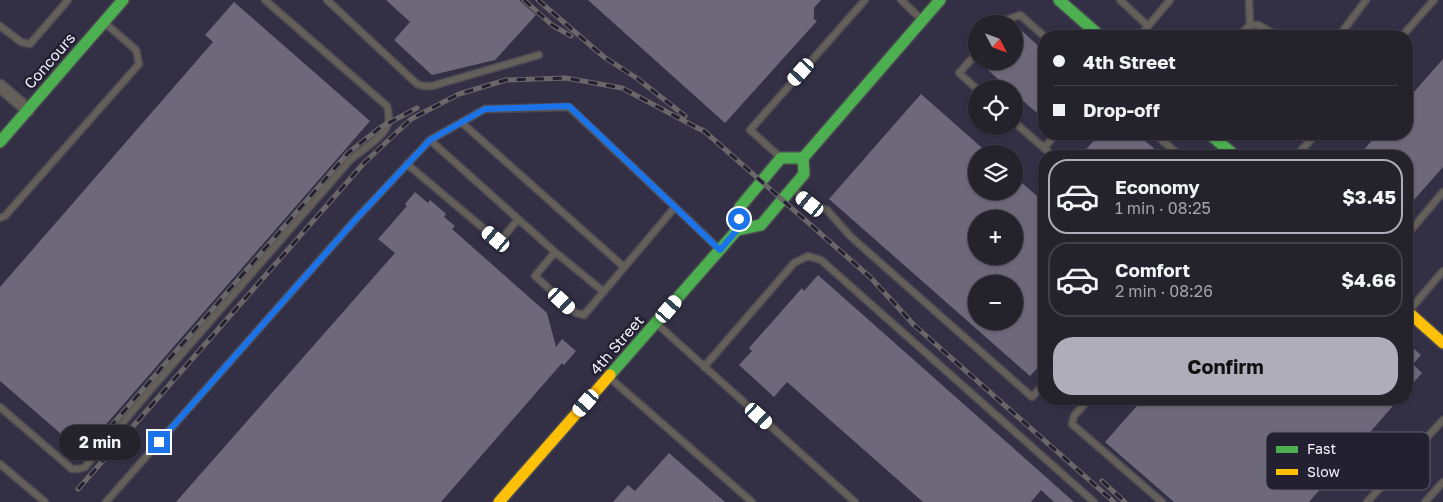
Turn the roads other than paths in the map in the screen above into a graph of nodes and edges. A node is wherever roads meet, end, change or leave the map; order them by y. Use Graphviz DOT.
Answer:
graph roads {
  1 [pos="68,0"];
  2 [pos="123,0"];
  3 [pos="265,0"];
  4 [pos="327,0"];
  5 [pos="865,0"];
  6 [pos="900,0"];
  7 [pos="940,0"];
  8 [pos="1059,0"];
  9 [pos="1120,0"];
  10 [pos="1170,0"];
  11 [pos="1248,0"];
  12 [pos="1366,0"];
  13 [pos="1434,0"];
  14 [pos="1023,18"];
  15 [pos="922,20"];
  16 [pos="104,22"];
  17 [pos="0,26"];
  18 [pos="1148,26"];
  19 [pos="1250,26"];
  20 [pos="1093,30"];
  21 [pos="1145,30"];
  22 [pos="1246,30"];
  23 [pos="1267,30"];
  24 [pos="1344,30"];
  25 [pos="1407,30"];
  26 [pos="1038,31"];
  27 [pos="539,55"];
  28 [pos="968,63"];
  29 [pos="968,81"];
  30 [pos="0,86"];
  31 [pos="28,110"];
  32 [pos="461,122"];
  33 [pos="1023,130"];
  34 [pos="430,140"];
  35 [pos="1051,140"];
  36 [pos="1162,140"];
  37 [pos="1217,140"];
  38 [pos="1311,140"];
  39 [pos="0,142"];
  40 [pos="1044,148"];
  41 [pos="1046,150"];
  42 [pos="1173,150"];
  43 [pos="1228,150"];
  44 [pos="1301,150"];
  45 [pos="781,158"];
  46 [pos="803,158"];
  47 [pos="407,164"];
  48 [pos="792,188"];
  49 [pos="1443,192"];
  50 [pos="675,207"];
  51 [pos="0,218"];
  52 [pos="518,219"];
  53 [pos="1413,228"];
  54 [pos="737,230"];
  55 [pos="720,250"];
  56 [pos="555,252"];
  57 [pos="624,267"];
  58 [pos="1443,271"];
  59 [pos="604,292"];
  60 [pos="1413,304"];
  61 [pos="1413,316"];
  62 [pos="656,323"];
  63 [pos="1443,343"];
  64 [pos="704,366"];
  65 [pos="609,377"];
  66 [pos="1038,390"];
  67 [pos="1084,405"];
  68 [pos="0,407"];
  69 [pos="1443,420"];
  70 [pos="1430,434"];
  71 [pos="0,464"];
  72 [pos="1443,482"];
  73 [pos="1378,490"];
  74 [pos="44,502"];
  75 [pos="106,502"];
  76 [pos="499,502"];
  77 [pos="752,502"];
  78 [pos="855,502"];
  79 [pos="1094,502"];
  80 [pos="1162,502"];
  81 [pos="1367,502"];
  82 [pos="1426,502"];
  1 -- 17 [label="lane"];
  2 -- 16 [label="main road, Concours"];
  3 -- 68 [label="lane"];
  4 -- 27 [label="lane"];
  5 -- 45 [label="lane"];
  6 -- 15 [label="lane"];
  7 -- 15 [label="main road"];
  8 -- 20 [label="main road"];
  9 -- 18 [label="lane"];
  10 -- 18 [label="lane"];
  11 -- 19 [label="lane"];
  12 -- 24 [label="lane"];
  13 -- 25 [label="lane"];
  14 -- 26 [label="lane"];
  15 -- 46 [label="main road"];
  16 -- 31 [label="main road, Concours"];
  16 -- 51 [label="lane"];
  18 -- 21 [label="lane"];
  19 -- 22 [label="lane"];
  19 -- 23 [label="lane"];
  28 -- 29 [label="lane"];
  30 -- 31 [label="street"];
  31 -- 39 [label="main road, Concours"];
  32 -- 34 [label="lane"];
  32 -- 50 [label="lane"];
  32 -- 57 [label="lane"];
  33 -- 40 [label="lane"];
  34 -- 47 [label="lane"];
  34 -- 52 [label="lane"];
  35 -- 40 [label="lane"];
  36 -- 42 [label="lane"];
  37 -- 43 [label="main road"];
  38 -- 44 [label="lane"];
  40 -- 41 [label="lane"];
  45 -- 46 [label="main road"];
  45 -- 54 [label="main road"];
  46 -- 48 [label="main road"];
  47 -- 52 [label="lane"];
  47 -- 75 [label="lane"];
  48 -- 54 [label="main road"];
  48 -- 66 [label="lane"];
  49 -- 53 [label="lane"];
  50 -- 55 [label="lane"];
  50 -- 57 [label="lane"];
  52 -- 56 [label="lane"];
  54 -- 55 [label="main road, 4th Street"];
  55 -- 62 [label="main road, 4th Street"];
  56 -- 59 [label="lane"];
  56 -- 59 [label="lane"];
  57 -- 59 [label="lane"];
  58 -- 60 [label="lane"];
  61 -- 63 [label="main road"];
  62 -- 64 [label="lane"];
  62 -- 65 [label="main road, 4th Street"];
  64 -- 78 [label="lane"];
  64 -- 79 [label="lane"];
  65 -- 76 [label="main road, 4th Street"];
  65 -- 77 [label="lane"];
  67 -- 80 [label="lane"];
  69 -- 70 [label="lane"];
  71 -- 74 [label="lane"];
  72 -- 82 [label="lane"];
  73 -- 81 [label="lane"];
}
